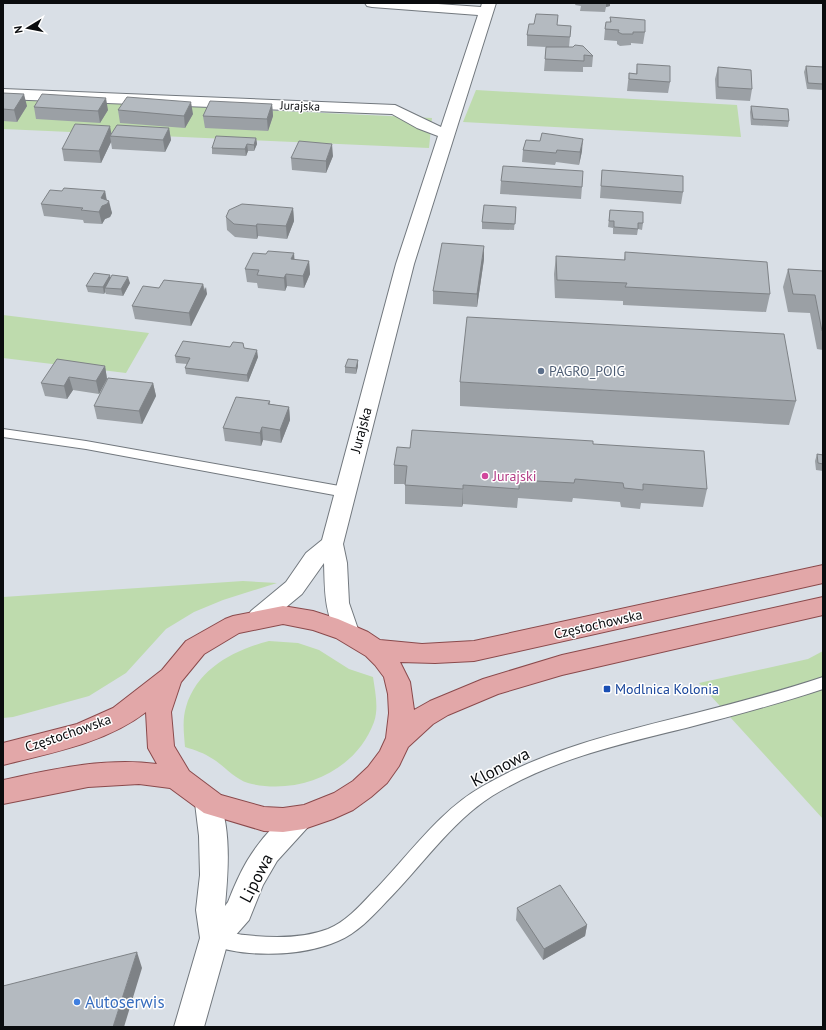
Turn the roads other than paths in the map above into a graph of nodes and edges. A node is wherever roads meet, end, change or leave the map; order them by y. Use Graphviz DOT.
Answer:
graph roads {
  1 [pos="372,3"];
  2 [pos="487,7"];
  3 [pos="3,94"];
  4 [pos="447,134"];
  5 [pos="3,433"];
  6 [pos="345,492"];
  7 [pos="332,544"];
  8 [pos="823,574"];
  9 [pos="823,606"];
  10 [pos="259,617"];
  11 [pos="347,632"];
  12 [pos="371,648"];
  13 [pos="169,677"];
  14 [pos="823,683"];
  15 [pos="398,740"];
  16 [pos="3,754"];
  17 [pos="176,777"];
  18 [pos="3,792"];
  19 [pos="208,803"];
  20 [pos="298,819"];
  21 [pos="214,938"];
  22 [pos="189,1027"];
  1 -- 2 [label="street"];
  2 -- 4 [label="street, Jurajska"];
  3 -- 4 [label="street, Jurajska"];
  4 -- 6 [label="street, Jurajska"];
  5 -- 6 [label="lane"];
  6 -- 7 [label="street, Jurajska"];
  7 -- 10 [label="street"];
  7 -- 11 [label="street, Jurajska"];
  8 -- 12 [label="main road, Częstochowska"];
  9 -- 15 [label="main road"];
  10 -- 11 [label="main road"];
  10 -- 13 [label="main road"];
  11 -- 12 [label="main road"];
  12 -- 15 [label="main road"];
  13 -- 16 [label="main road, Częstochowska"];
  13 -- 17 [label="main road"];
  14 -- 21 [label="lane, Klonowa"];
  15 -- 20 [label="main road"];
  17 -- 18 [label="main road"];
  17 -- 19 [label="main road"];
  19 -- 20 [label="main road"];
  19 -- 21 [label="street, Lipowa"];
  20 -- 21 [label="street, Lipowa"];
  21 -- 22 [label="street, Lipowa"];
}
